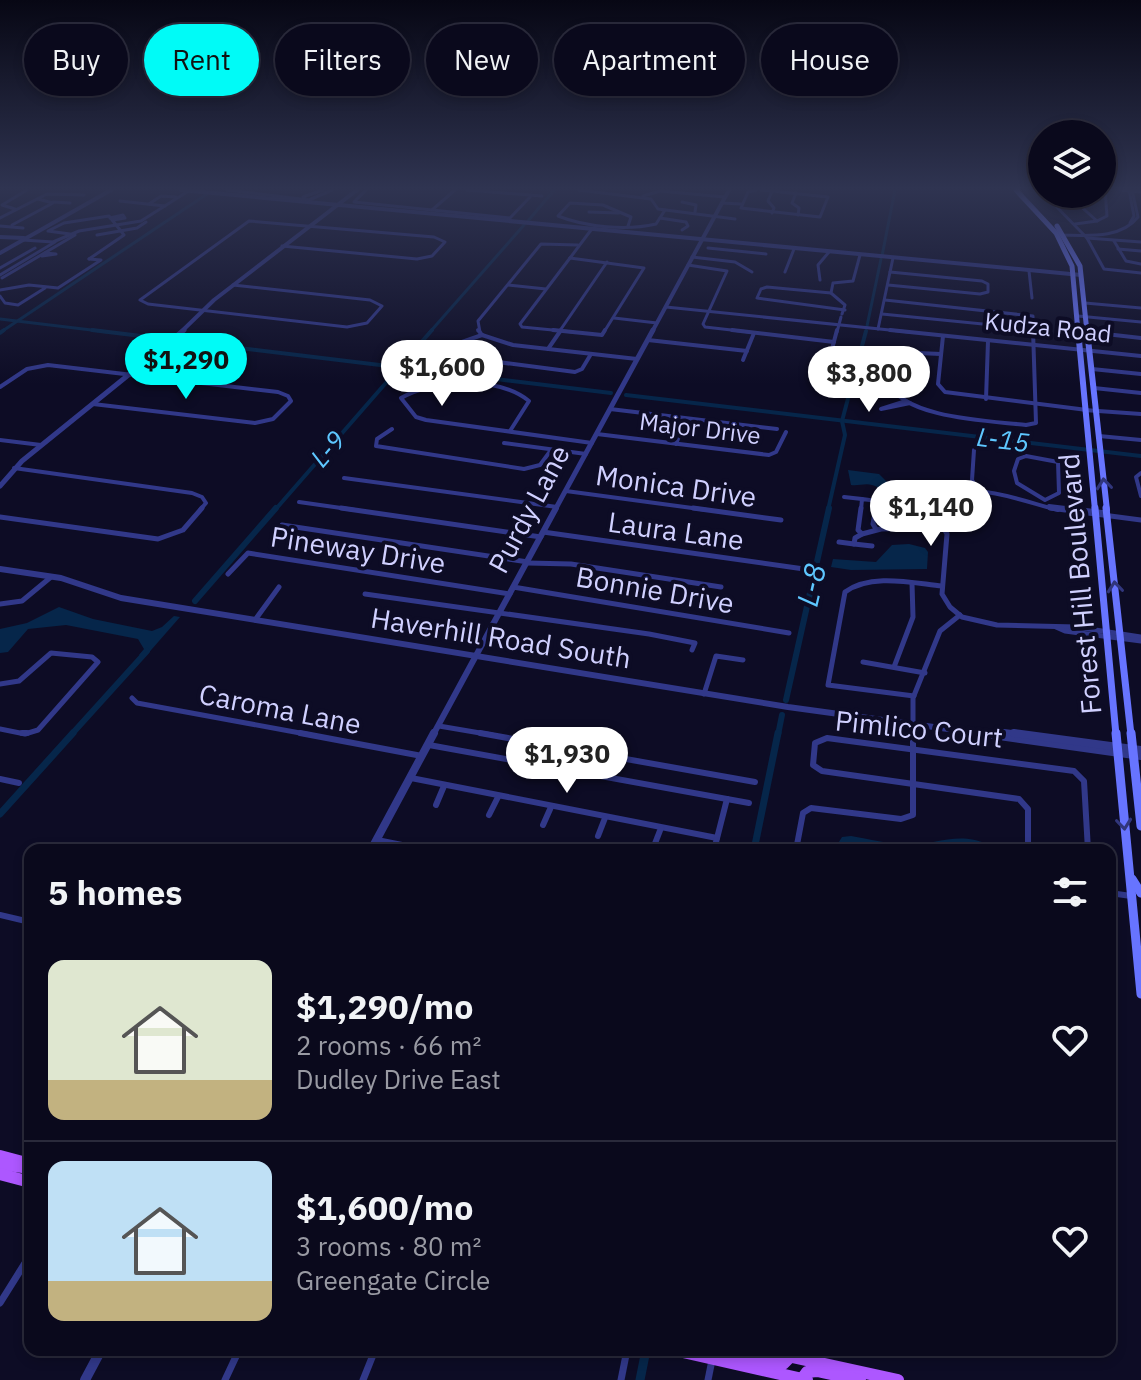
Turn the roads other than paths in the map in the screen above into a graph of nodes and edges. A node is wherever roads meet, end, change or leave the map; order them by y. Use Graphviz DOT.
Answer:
graph roads {
  1 [pos="25,254"];
  2 [pos="29,254"];
  3 [pos="39,254"];
  4 [pos="43,254"];
  5 [pos="96,254"];
  6 [pos="199,254"];
  7 [pos="271,254"];
  8 [pos="367,254"];
  9 [pos="433,254"];
  10 [pos="533,254"];
  11 [pos="572,254"];
  12 [pos="694,254"];
  13 [pos="734,254"];
  14 [pos="792,254"];
  15 [pos="827,254"];
  16 [pos="854,254"];
  17 [pos="1068,254"];
  18 [pos="1096,254"];
  19 [pos="1122,254"];
  20 [pos="34,255"];
  21 [pos="860,255"];
  22 [pos="692,257"];
  23 [pos="569,258"];
  24 [pos="893,258"];
  25 [pos="727,261"];
  26 [pos="607,262"];
  27 [pos="1141,264"];
  28 [pos="688,265"];
  29 [pos="2,267"];
  30 [pos="13,267"];
  31 [pos="1029,271"];
  32 [pos="752,272"];
  33 [pos="785,272"];
  34 [pos="890,272"];
  35 [pos="1141,273"];
  36 [pos="1077,275"];
  37 [pos="1,277"];
  38 [pos="820,280"];
  39 [pos="233,285"];
  40 [pos="508,285"];
  41 [pos="888,285"];
  42 [pos="46,287"];
  43 [pos="547,289"];
  44 [pos="0,290"];
  45 [pos="831,293"];
  46 [pos="0,296"];
  47 [pos="1032,298"];
  48 [pos="885,300"];
  49 [pos="1085,303"];
  50 [pos="666,307"];
  51 [pos="1141,308"];
  52 [pos="205,311"];
  53 [pos="709,311"];
  54 [pos="843,314"];
  55 [pos="882,314"];
  56 [pos="1078,316"];
  57 [pos="1086,317"];
  58 [pos="613,318"];
  59 [pos="1141,322"];
  60 [pos="657,323"];
  61 [pos="839,325"];
  62 [pos="878,329"];
  63 [pos="1034,329"];
  64 [pos="560,332"];
  65 [pos="1088,332"];
  66 [pos="754,333"];
  67 [pos="482,335"];
  68 [pos="943,336"];
  69 [pos="1141,338"];
  70 [pos="648,340"];
  71 [pos="988,341"];
  72 [pos="834,342"];
  73 [pos="1034,345"];
  74 [pos="548,349"];
  75 [pos="1082,350"];
  76 [pos="1090,350"];
  77 [pos="747,351"];
  78 [pos="591,354"];
  79 [pos="941,354"];
  80 [pos="1141,356"];
  81 [pos="637,359"];
  82 [pos="743,360"];
  83 [pos="827,368"];
  84 [pos="1092,369"];
  85 [pos="129,374"];
  86 [pos="1141,374"];
  87 [pos="0,387"];
  88 [pos="1094,388"];
  89 [pos="1141,393"];
  90 [pos="986,399"];
  91 [pos="908,402"];
  92 [pos="93,404"];
  93 [pos="1036,404"];
  94 [pos="610,409"];
  95 [pos="1096,409"];
  96 [pos="1087,410"];
  97 [pos="1141,414"];
  98 [pos="682,428"];
  99 [pos="392,429"];
  100 [pos="777,429"];
  101 [pos="510,431"];
  102 [pos="786,432"];
  103 [pos="597,434"];
  104 [pos="1099,436"];
  105 [pos="0,440"];
  106 [pos="1141,440"];
  107 [pos="504,443"];
  108 [pos="592,443"];
  109 [pos="676,444"];
  110 [pos="41,445"];
  111 [pos="551,450"];
  112 [pos="974,450"];
  113 [pos="586,454"];
  114 [pos="14,468"];
  115 [pos="1141,473"];
  116 [pos="344,478"];
  117 [pos="1019,484"];
  118 [pos="0,486"];
  119 [pos="566,491"];
  120 [pos="978,491"];
  121 [pos="1141,496"];
  122 [pos="844,497"];
  123 [pos="862,499"];
  124 [pos="299,502"];
  125 [pos="557,507"];
  126 [pos="1096,513"];
  127 [pos="1108,515"];
  128 [pos="0,517"];
  129 [pos="1141,519"];
  130 [pos="781,520"];
  131 [pos="282,525"];
  132 [pos="943,527"];
  133 [pos="876,529"];
  134 [pos="862,534"];
  135 [pos="542,535"];
  136 [pos="839,542"];
  137 [pos="854,544"];
  138 [pos="872,546"];
  139 [pos="527,562"];
  140 [pos="0,569"];
  141 [pos="804,569"];
  142 [pos="228,574"];
  143 [pos="51,577"];
  144 [pos="912,583"];
  145 [pos="942,586"];
  146 [pos="279,587"];
  147 [pos="721,587"];
  148 [pos="512,590"];
  149 [pos="365,594"];
  150 [pos="0,604"];
  151 [pos="500,613"];
  152 [pos="960,615"];
  153 [pos="255,620"];
  154 [pos="789,633"];
  155 [pos="1108,635"];
  156 [pos="1120,636"];
  157 [pos="1141,639"];
  158 [pos="692,650"];
  159 [pos="476,656"];
  160 [pos="743,660"];
  161 [pos="863,662"];
  162 [pos="894,667"];
  163 [pos="925,673"];
  164 [pos="0,684"];
  165 [pos="704,694"];
  166 [pos="914,696"];
  167 [pos="132,698"];
  168 [pos="913,724"];
  169 [pos="439,726"];
  170 [pos="0,729"];
  171 [pos="429,745"];
  172 [pos="912,749"];
  173 [pos="1116,750"];
  174 [pos="1137,752"];
  175 [pos="423,756"];
  176 [pos="411,778"];
  177 [pos="0,779"];
  178 [pos="755,782"];
  179 [pos="19,783"];
  180 [pos="913,784"];
  181 [pos="444,786"];
  182 [pos="498,797"];
  183 [pos="727,799"];
  184 [pos="749,803"];
  185 [pos="436,805"];
  186 [pos="551,807"];
  187 [pos="489,815"];
  188 [pos="605,818"];
  189 [pos="543,825"];
  190 [pos="1141,826"];
  191 [pos="661,828"];
  192 [pos="598,836"];
  193 [pos="717,838"];
  194 [pos="377,840"];
  195 [pos="375,844"];
  196 [pos="397,844"];
  197 [pos="655,844"];
  198 [pos="716,844"];
  199 [pos="797,844"];
  200 [pos="1028,844"];
  201 [pos="1088,844"];
  202 [pos="1116,893"];
  203 [pos="1136,895"];
  204 [pos="1141,905"];
  205 [pos="0,915"];
  206 [pos="24,921"];
  207 [pos="1141,994"];
  208 [pos="0,1156"];
  209 [pos="0,1164"];
  210 [pos="24,1164"];
  211 [pos="24,1166"];
  212 [pos="0,1174"];
  213 [pos="24,1180"];
  214 [pos="24,1265"];
  215 [pos="0,1303"];
  216 [pos="98,1356"];
  217 [pos="236,1356"];
  218 [pos="373,1356"];
  219 [pos="626,1356"];
  220 [pos="711,1356"];
  221 [pos="715,1356"];
  222 [pos="718,1356"];
  223 [pos="786,1356"];
  224 [pos="790,1357"];
  225 [pos="85,1380"];
  226 [pos="225,1380"];
  227 [pos="363,1380"];
  228 [pos="621,1380"];
  229 [pos="708,1380"];
  230 [pos="804,1380"];
  231 [pos="860,1380"];
  232 [pos="898,1380"];
  1 -- 29 [label="street"];
  2 -- 20 [label="street"];
  3 -- 20 [label="street"];
  4 -- 37 [label="street"];
  5 -- 42 [label="street"];
  6 -- 52 [label="street"];
  7 -- 39 [label="street"];
  8 -- 9 [label="street"];
  10 -- 40 [label="street"];
  11 -- 23 [label="street"];
  12 -- 22 [label="street, Purdy Lane"];
  13 -- 25 [label="street"];
  14 -- 33 [label="street"];
  15 -- 38 [label="street"];
  16 -- 21 [label="street"];
  17 -- 36 [label="main road, Forest Hill Boulevard"];
  18 -- 35 [label="street"];
  19 -- 27 [label="street"];
  20 -- 30 [label="street"];
  21 -- 24 [label="street"];
  21 -- 45 [label="street"];
  22 -- 25 [label="street"];
  22 -- 28 [label="street, Purdy Lane"];
  23 -- 26 [label="street"];
  23 -- 43 [label="street"];
  24 -- 31 [label="street"];
  24 -- 34 [label="street"];
  25 -- 32 [label="street"];
  26 -- 58 [label="street"];
  26 -- 64 [label="street"];
  28 -- 50 [label="street, Purdy Lane"];
  28 -- 53 [label="street"];
  29 -- 30 [label="street"];
  30 -- 37 [label="street"];
  31 -- 36 [label="street"];
  31 -- 47 [label="street"];
  34 -- 41 [label="street"];
  34 -- 41 [label="street"];
  36 -- 49 [label="main road, Forest Hill Boulevard"];
  36 -- 56 [label="main road, Forest Hill Boulevard"];
  39 -- 52 [label="street"];
  39 -- 52 [label="street"];
  40 -- 43 [label="street"];
  40 -- 67 [label="street"];
  41 -- 48 [label="street"];
  42 -- 44 [label="street"];
  42 -- 46 [label="street"];
  43 -- 64 [label="street"];
  45 -- 54 [label="street"];
  45 -- 54 [label="street"];
  48 -- 55 [label="street"];
  48 -- 63 [label="street"];
  49 -- 51 [label="street"];
  49 -- 57 [label="main road, Forest Hill Boulevard"];
  50 -- 53 [label="street, Kudza Road"];
  50 -- 60 [label="street, Purdy Lane"];
  52 -- 85 [label="street"];
  53 -- 61 [label="street, Kudza Road"];
  53 -- 66 [label="street"];
  54 -- 61 [label="street"];
  55 -- 62 [label="street"];
  55 -- 63 [label="street"];
  56 -- 57 [label="street"];
  56 -- 75 [label="main road, Forest Hill Boulevard"];
  57 -- 59 [label="street"];
  57 -- 65 [label="main road, Forest Hill Boulevard"];
  58 -- 60 [label="street"];
  58 -- 64 [label="street"];
  60 -- 70 [label="street, Purdy Lane"];
  61 -- 62 [label="street, Kudza Road"];
  61 -- 72 [label="street"];
  62 -- 68 [label="street, Kudza Road"];
  63 -- 73 [label="street"];
  64 -- 74 [label="street"];
  65 -- 69 [label="street"];
  65 -- 76 [label="main road, Forest Hill Boulevard"];
  66 -- 72 [label="street"];
  66 -- 77 [label="street"];
  67 -- 74 [label="street"];
  67 -- 78 [label="street"];
  68 -- 71 [label="street, Kudza Road"];
  68 -- 79 [label="street"];
  70 -- 77 [label="street"];
  70 -- 81 [label="street, Purdy Lane"];
  71 -- 73 [label="street, Kudza Road"];
  71 -- 90 [label="street"];
  72 -- 83 [label="street"];
  73 -- 75 [label="street, Kudza Road"];
  73 -- 93 [label="street"];
  74 -- 78 [label="street"];
  75 -- 76 [label="street, Kudza Road"];
  75 -- 96 [label="main road, Forest Hill Boulevard"];
  76 -- 80 [label="street, Kudza Road"];
  76 -- 84 [label="main road, Forest Hill Boulevard"];
  77 -- 82 [label="street"];
  78 -- 81 [label="street"];
  79 -- 90 [label="street"];
  79 -- 91 [label="street"];
  81 -- 94 [label="street, Purdy Lane"];
  84 -- 86 [label="street"];
  84 -- 88 [label="main road, Forest Hill Boulevard"];
  85 -- 87 [label="street"];
  85 -- 92 [label="street"];
  85 -- 92 [label="street"];
  88 -- 89 [label="street"];
  88 -- 95 [label="main road, Forest Hill Boulevard"];
  90 -- 93 [label="street"];
  91 -- 91 [label="street"];
  91 -- 93 [label="street"];
  92 -- 110 [label="street"];
  93 -- 96 [label="street"];
  94 -- 100 [label="street"];
  94 -- 103 [label="street, Purdy Lane"];
  95 -- 96 [label="street"];
  95 -- 97 [label="street"];
  95 -- 104 [label="main road, Forest Hill Boulevard"];
  96 -- 126 [label="main road, Forest Hill Boulevard"];
  98 -- 109 [label="street"];
  99 -- 111 [label="street"];
  101 -- 101 [label="street"];
  101 -- 108 [label="street"];
  102 -- 109 [label="street, Major Drive"];
  103 -- 108 [label="street, Purdy Lane"];
  103 -- 109 [label="street, Major Drive"];
  104 -- 106 [label="street"];
  127 -- 104 [label="main road, Forest Hill Boulevard, one-way"];
  105 -- 110 [label="street"];
  107 -- 111 [label="street"];
  108 -- 113 [label="street, Purdy Lane"];
  110 -- 114 [label="street"];
  111 -- 113 [label="street"];
  112 -- 120 [label="street"];
  113 -- 119 [label="street, Purdy Lane"];
  114 -- 118 [label="street"];
  114 -- 128 [label="street"];
  115 -- 121 [label="street"];
  116 -- 125 [label="street"];
  117 -- 117 [label="street"];
  119 -- 125 [label="street, Purdy Lane"];
  119 -- 130 [label="street, Monica Drive"];
  120 -- 126 [label="street"];
  120 -- 132 [label="street"];
  122 -- 123 [label="street"];
  123 -- 133 [label="street"];
  123 -- 134 [label="street"];
  124 -- 135 [label="street, Laura Lane"];
  125 -- 135 [label="street, Purdy Lane"];
  126 -- 127 [label="street"];
  126 -- 155 [label="main road, Forest Hill Boulevard"];
  127 -- 129 [label="street"];
  156 -- 127 [label="main road, Forest Hill Boulevard, one-way"];
  131 -- 139 [label="street"];
  132 -- 133 [label="street"];
  132 -- 145 [label="street"];
  133 -- 134 [label="street"];
  134 -- 137 [label="street"];
  135 -- 139 [label="street, Purdy Lane"];
  135 -- 141 [label="street, Laura Lane"];
  136 -- 137 [label="street"];
  137 -- 138 [label="street"];
  139 -- 147 [label="street"];
  139 -- 148 [label="street, Purdy Lane"];
  140 -- 143 [label="street, Haverhill Road South"];
  142 -- 148 [label="street, Pineway Drive"];
  143 -- 150 [label="street"];
  143 -- 153 [label="street, Haverhill Road South"];
  144 -- 145 [label="street"];
  144 -- 162 [label="street"];
  144 -- 166 [label="street"];
  145 -- 152 [label="street"];
  146 -- 153 [label="street"];
  148 -- 151 [label="street, Purdy Lane"];
  148 -- 154 [label="street, Bonnie Drive"];
  149 -- 151 [label="street"];
  151 -- 158 [label="street"];
  151 -- 159 [label="street, Purdy Lane"];
  152 -- 155 [label="street"];
  152 -- 163 [label="street"];
  153 -- 159 [label="street, Haverhill Road South"];
  155 -- 156 [label="street"];
  155 -- 173 [label="main road, Forest Hill Boulevard"];
  156 -- 157 [label="street"];
  156 -- 174 [label="main road, Forest Hill Boulevard"];
  159 -- 165 [label="street, Haverhill Road South"];
  159 -- 169 [label="street, Purdy Lane"];
  160 -- 165 [label="street"];
  161 -- 162 [label="street"];
  162 -- 163 [label="street"];
  163 -- 166 [label="street"];
  164 -- 170 [label="street"];
  165 -- 168 [label="street, Haverhill Road South"];
  166 -- 168 [label="street"];
  167 -- 175 [label="street, Caroma Lane"];
  168 -- 172 [label="street"];
  168 -- 173 [label="street, Haverhill Road South"];
  169 -- 171 [label="street, Purdy Lane"];
  169 -- 178 [label="street"];
  171 -- 175 [label="street, Purdy Lane"];
  171 -- 183 [label="street"];
  172 -- 180 [label="street"];
  172 -- 180 [label="street, Pimlico Court"];
  172 -- 201 [label="street, Pimlico Court"];
  173 -- 174 [label="street, Haverhill Road South"];
  173 -- 203 [label="main road, Forest Hill Boulevard, one-way"];
  174 -- 190 [label="main road, Forest Hill Boulevard"];
  175 -- 176 [label="street, Purdy Lane"];
  176 -- 181 [label="street"];
  176 -- 194 [label="street, Purdy Lane"];
  177 -- 179 [label="street"];
  180 -- 199 [label="street"];
  180 -- 200 [label="street, Pimlico Court"];
  181 -- 182 [label="street"];
  181 -- 185 [label="street"];
  182 -- 186 [label="street"];
  182 -- 187 [label="street"];
  183 -- 184 [label="street"];
  183 -- 193 [label="street"];
  186 -- 188 [label="street"];
  186 -- 189 [label="street"];
  188 -- 191 [label="street"];
  188 -- 192 [label="street"];
  191 -- 193 [label="street"];
  191 -- 197 [label="street"];
  193 -- 198 [label="street"];
  194 -- 195 [label="street, Purdy Lane"];
  194 -- 196 [label="street"];
  202 -- 203 [label="street"];
  203 -- 204 [label="main road"];
  203 -- 207 [label="main road"];
  205 -- 206 [label="street"];
  208 -- 210 [label="main road"];
  209 -- 211 [label="main road"];
  212 -- 213 [label="main road"];
  214 -- 215 [label="street"];
  216 -- 225 [label="street"];
  217 -- 226 [label="street"];
  218 -- 227 [label="street"];
  219 -- 228 [label="street"];
  220 -- 229 [label="street"];
  221 -- 230 [label="main road"];
  222 -- 224 [label="main road"];
  223 -- 224 [label="main road"];
  224 -- 232 [label="main road"];
  230 -- 231 [label="main road"];
}
